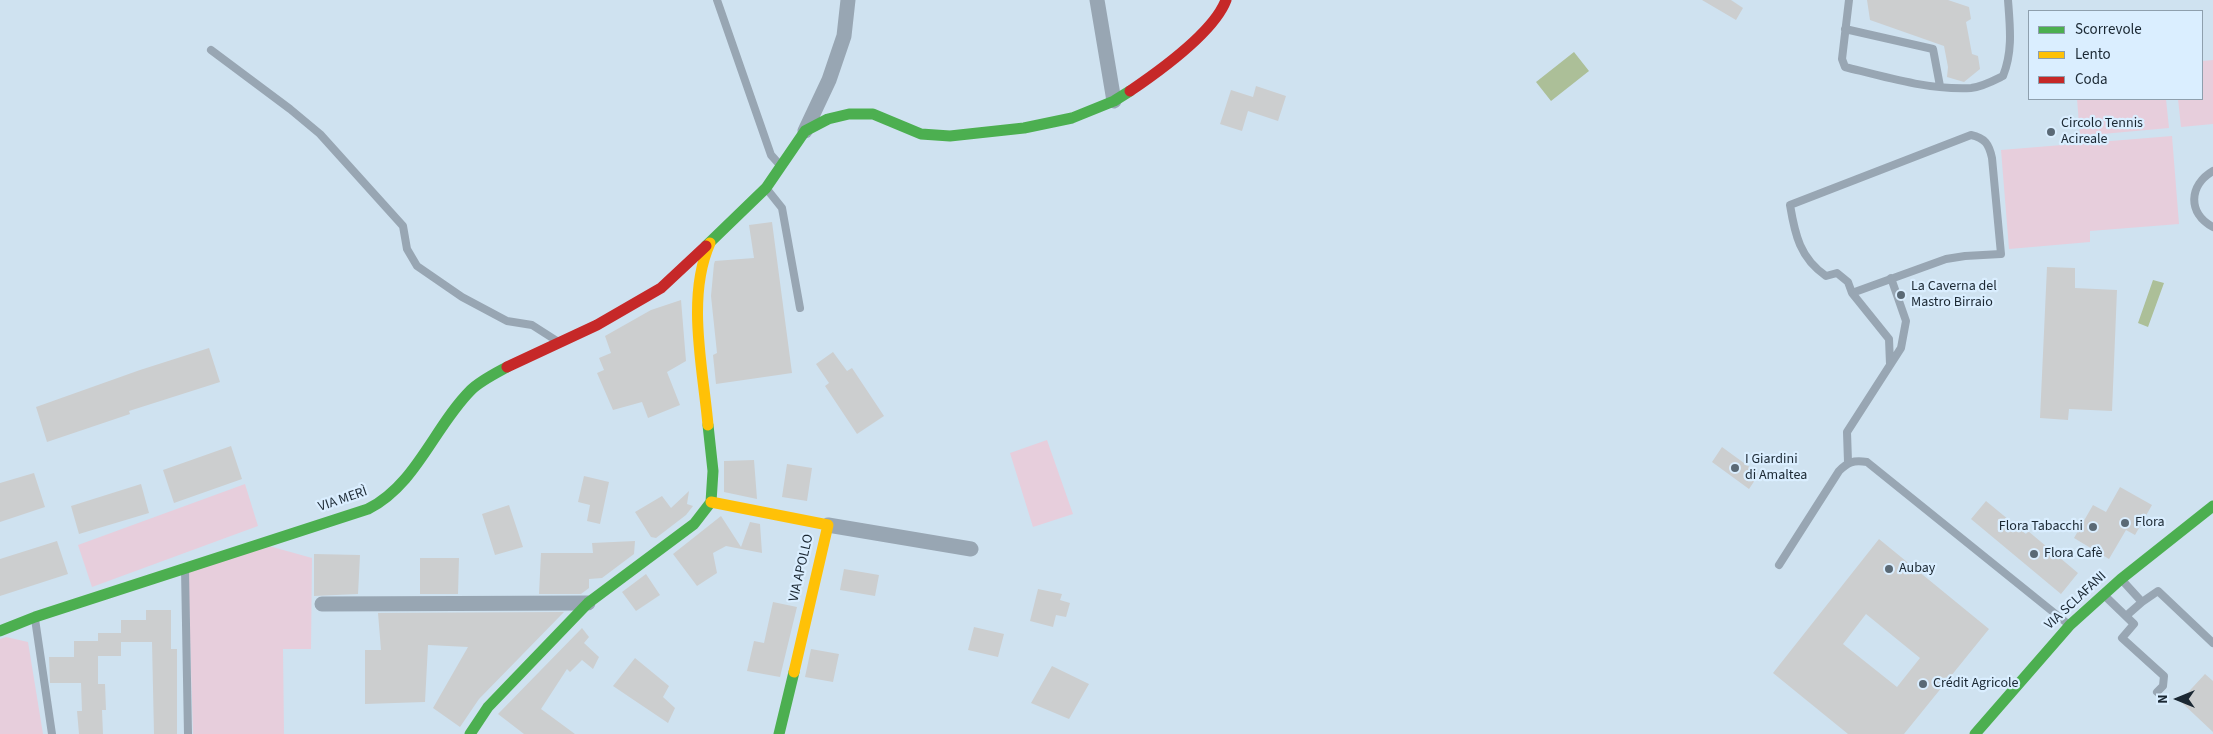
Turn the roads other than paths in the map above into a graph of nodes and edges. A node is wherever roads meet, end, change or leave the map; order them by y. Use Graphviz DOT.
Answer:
graph roads {
  1 [pos="717,0"];
  2 [pos="848,0"];
  3 [pos="1097,0"];
  4 [pos="1226,0"];
  5 [pos="1849,0"];
  6 [pos="2008,0"];
  7 [pos="1845,29"];
  8 [pos="211,50"];
  9 [pos="1940,86"];
  10 [pos="1114,101"];
  11 [pos="805,131"];
  12 [pos="782,166"];
  13 [pos="2213,171"];
  14 [pos="766,188"];
  15 [pos="2213,227"];
  16 [pos="712,238"];
  17 [pos="1891,278"];
  18 [pos="662,288"];
  19 [pos="1852,293"];
  20 [pos="800,308"];
  21 [pos="697,313"];
  22 [pos="559,342"];
  23 [pos="1890,364"];
  24 [pos="1848,462"];
  25 [pos="711,502"];
  26 [pos="2213,506"];
  27 [pos="828,525"];
  28 [pos="972,550"];
  29 [pos="1780,565"];
  30 [pos="184,569"];
  31 [pos="2121,579"];
  32 [pos="2103,595"];
  33 [pos="2142,602"];
  34 [pos="588,603"];
  35 [pos="322,604"];
  36 [pos="2126,616"];
  37 [pos="35,617"];
  38 [pos="2070,626"];
  39 [pos="0,631"];
  40 [pos="2213,643"];
  41 [pos="2157,692"];
  42 [pos="1981,731"];
  43 [pos="52,734"];
  44 [pos="188,734"];
  45 [pos="470,734"];
  46 [pos="779,734"];
  1 -- 12 [label="lane"];
  2 -- 11 [label="street"];
  3 -- 10 [label="street"];
  4 -- 10 [label="street"];
  5 -- 7 [label="lane"];
  6 -- 9 [label="lane"];
  7 -- 9 [label="lane"];
  7 -- 9 [label="lane"];
  8 -- 22 [label="lane"];
  10 -- 11 [label="street"];
  11 -- 12 [label="street"];
  12 -- 14 [label="street"];
  13 -- 15 [label="lane"];
  14 -- 16 [label="street"];
  14 -- 20 [label="lane"];
  16 -- 18 [label="street"];
  16 -- 21 [label="street"];
  17 -- 19 [label="lane"];
  17 -- 19 [label="lane"];
  17 -- 23 [label="lane"];
  18 -- 21 [label="street"];
  18 -- 22 [label="street, VIA MERÌ"];
  19 -- 23 [label="lane"];
  21 -- 25 [label="street"];
  22 -- 30 [label="street, VIA MERÌ"];
  23 -- 24 [label="lane"];
  24 -- 29 [label="lane"];
  24 -- 38 [label="lane"];
  25 -- 27 [label="street, VIA APOLLO"];
  25 -- 34 [label="street"];
  26 -- 31 [label="street, VIA SCLAFANI"];
  27 -- 28 [label="street"];
  27 -- 46 [label="street, VIA APOLLO"];
  30 -- 37 [label="street, VIA MERÌ"];
  30 -- 44 [label="lane"];
  31 -- 32 [label="street, VIA SCLAFANI"];
  31 -- 33 [label="lane"];
  32 -- 36 [label="lane"];
  32 -- 38 [label="street, VIA SCLAFANI"];
  33 -- 36 [label="lane"];
  33 -- 40 [label="lane"];
  34 -- 35 [label="street"];
  34 -- 45 [label="street"];
  36 -- 41 [label="lane"];
  37 -- 39 [label="street, VIA MERÌ"];
  37 -- 43 [label="lane"];
  38 -- 42 [label="street, VIA SCLAFANI"];
}
